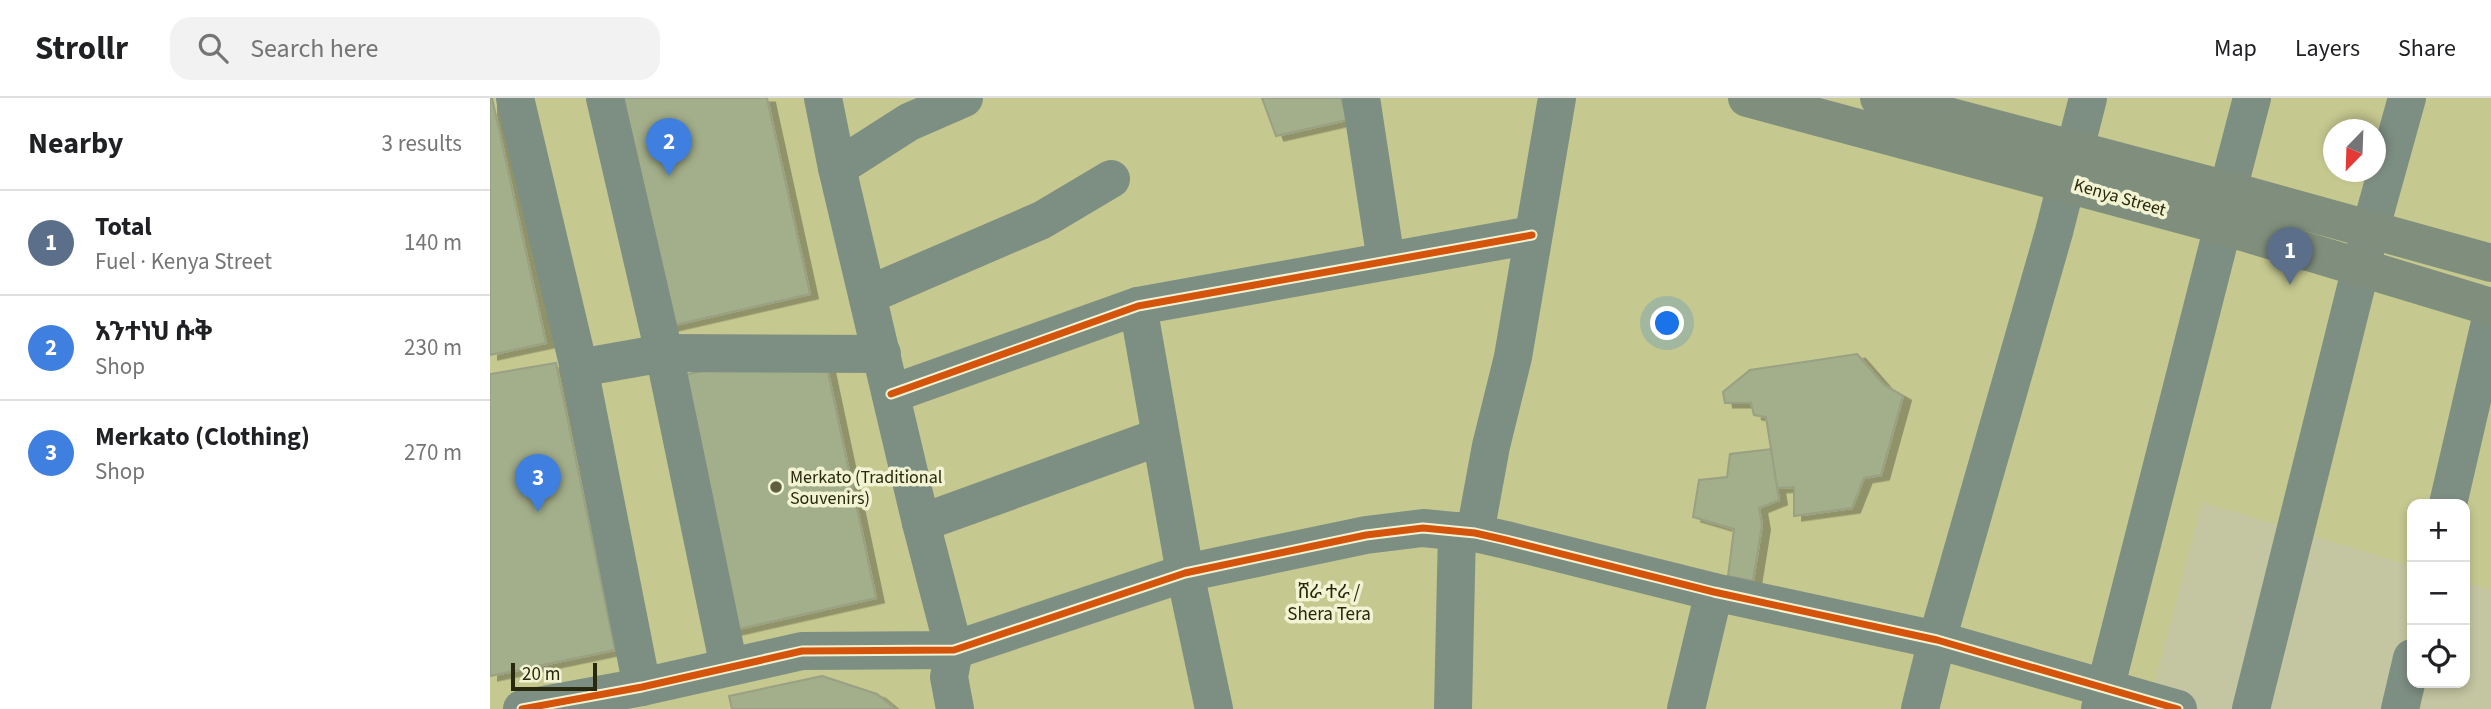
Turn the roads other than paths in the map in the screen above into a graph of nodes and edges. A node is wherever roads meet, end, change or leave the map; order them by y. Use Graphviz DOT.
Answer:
graph roads {
  1 [pos="515,98"];
  2 [pos="605,98"];
  3 [pos="823,98"];
  4 [pos="964,98"];
  5 [pos="1361,98"];
  6 [pos="1556,98"];
  7 [pos="1747,98"];
  8 [pos="1879,98"];
  9 [pos="2088,98"];
  10 [pos="2252,98"];
  11 [pos="2407,98"];
  12 [pos="2069,166"];
  13 [pos="837,169"];
  14 [pos="1111,179"];
  15 [pos="2225,208"];
  16 [pos="2370,231"];
  17 [pos="1532,235"];
  18 [pos="1386,261"];
  19 [pos="2491,263"];
  20 [pos="2361,269"];
  21 [pos="868,295"];
  22 [pos="1138,306"];
  23 [pos="2491,307"];
  24 [pos="2491,318"];
  25 [pos="664,353"];
  26 [pos="882,354"];
  27 [pos="579,368"];
  28 [pos="891,394"];
  29 [pos="1159,437"];
  30 [pos="2449,499"];
  31 [pos="921,523"];
  32 [pos="1466,532"];
  33 [pos="1185,573"];
  34 [pos="1714,592"];
  35 [pos="1937,640"];
  36 [pos="954,650"];
  37 [pos="729,667"];
  38 [pos="2407,679"];
  39 [pos="642,687"];
  40 [pos="2103,699"];
  41 [pos="522,709"];
  42 [pos="955,709"];
  43 [pos="1214,709"];
  44 [pos="1454,709"];
  45 [pos="1686,709"];
  46 [pos="1920,709"];
  47 [pos="2178,709"];
  48 [pos="2251,709"];
  49 [pos="2400,709"];
  1 -- 27 [label="street"];
  2 -- 25 [label="street"];
  3 -- 13 [label="street"];
  4 -- 13 [label="street"];
  5 -- 18 [label="street"];
  6 -- 17 [label="street"];
  7 -- 12 [label="main road, Kenya Street"];
  8 -- 12 [label="main road"];
  9 -- 12 [label="street"];
  10 -- 15 [label="street"];
  11 -- 16 [label="street"];
  12 -- 15 [label="main road, Kenya Street"];
  12 -- 35 [label="street"];
  13 -- 21 [label="street"];
  14 -- 21 [label="street"];
  15 -- 16 [label="main road"];
  15 -- 20 [label="main road, Kenya Street"];
  15 -- 40 [label="street"];
  16 -- 19 [label="main road"];
  16 -- 20 [label="street"];
  17 -- 18 [label="street"];
  17 -- 32 [label="street"];
  18 -- 22 [label="street"];
  20 -- 23 [label="main road, Kenya Street"];
  20 -- 48 [label="street"];
  21 -- 26 [label="street"];
  22 -- 28 [label="street"];
  22 -- 29 [label="street"];
  24 -- 30 [label="street"];
  25 -- 26 [label="street"];
  25 -- 27 [label="street"];
  25 -- 37 [label="street"];
  26 -- 28 [label="street"];
  27 -- 39 [label="street"];
  28 -- 31 [label="street"];
  29 -- 31 [label="street"];
  29 -- 33 [label="street"];
  31 -- 36 [label="street"];
  32 -- 33 [label="street"];
  32 -- 34 [label="street"];
  32 -- 44 [label="street"];
  33 -- 36 [label="street"];
  33 -- 43 [label="street"];
  34 -- 35 [label="street"];
  34 -- 45 [label="street"];
  35 -- 40 [label="street"];
  35 -- 46 [label="street"];
  36 -- 37 [label="street"];
  36 -- 42 [label="street"];
  37 -- 39 [label="street"];
  38 -- 49 [label="street"];
  39 -- 41 [label="street"];
  40 -- 47 [label="street"];
}
